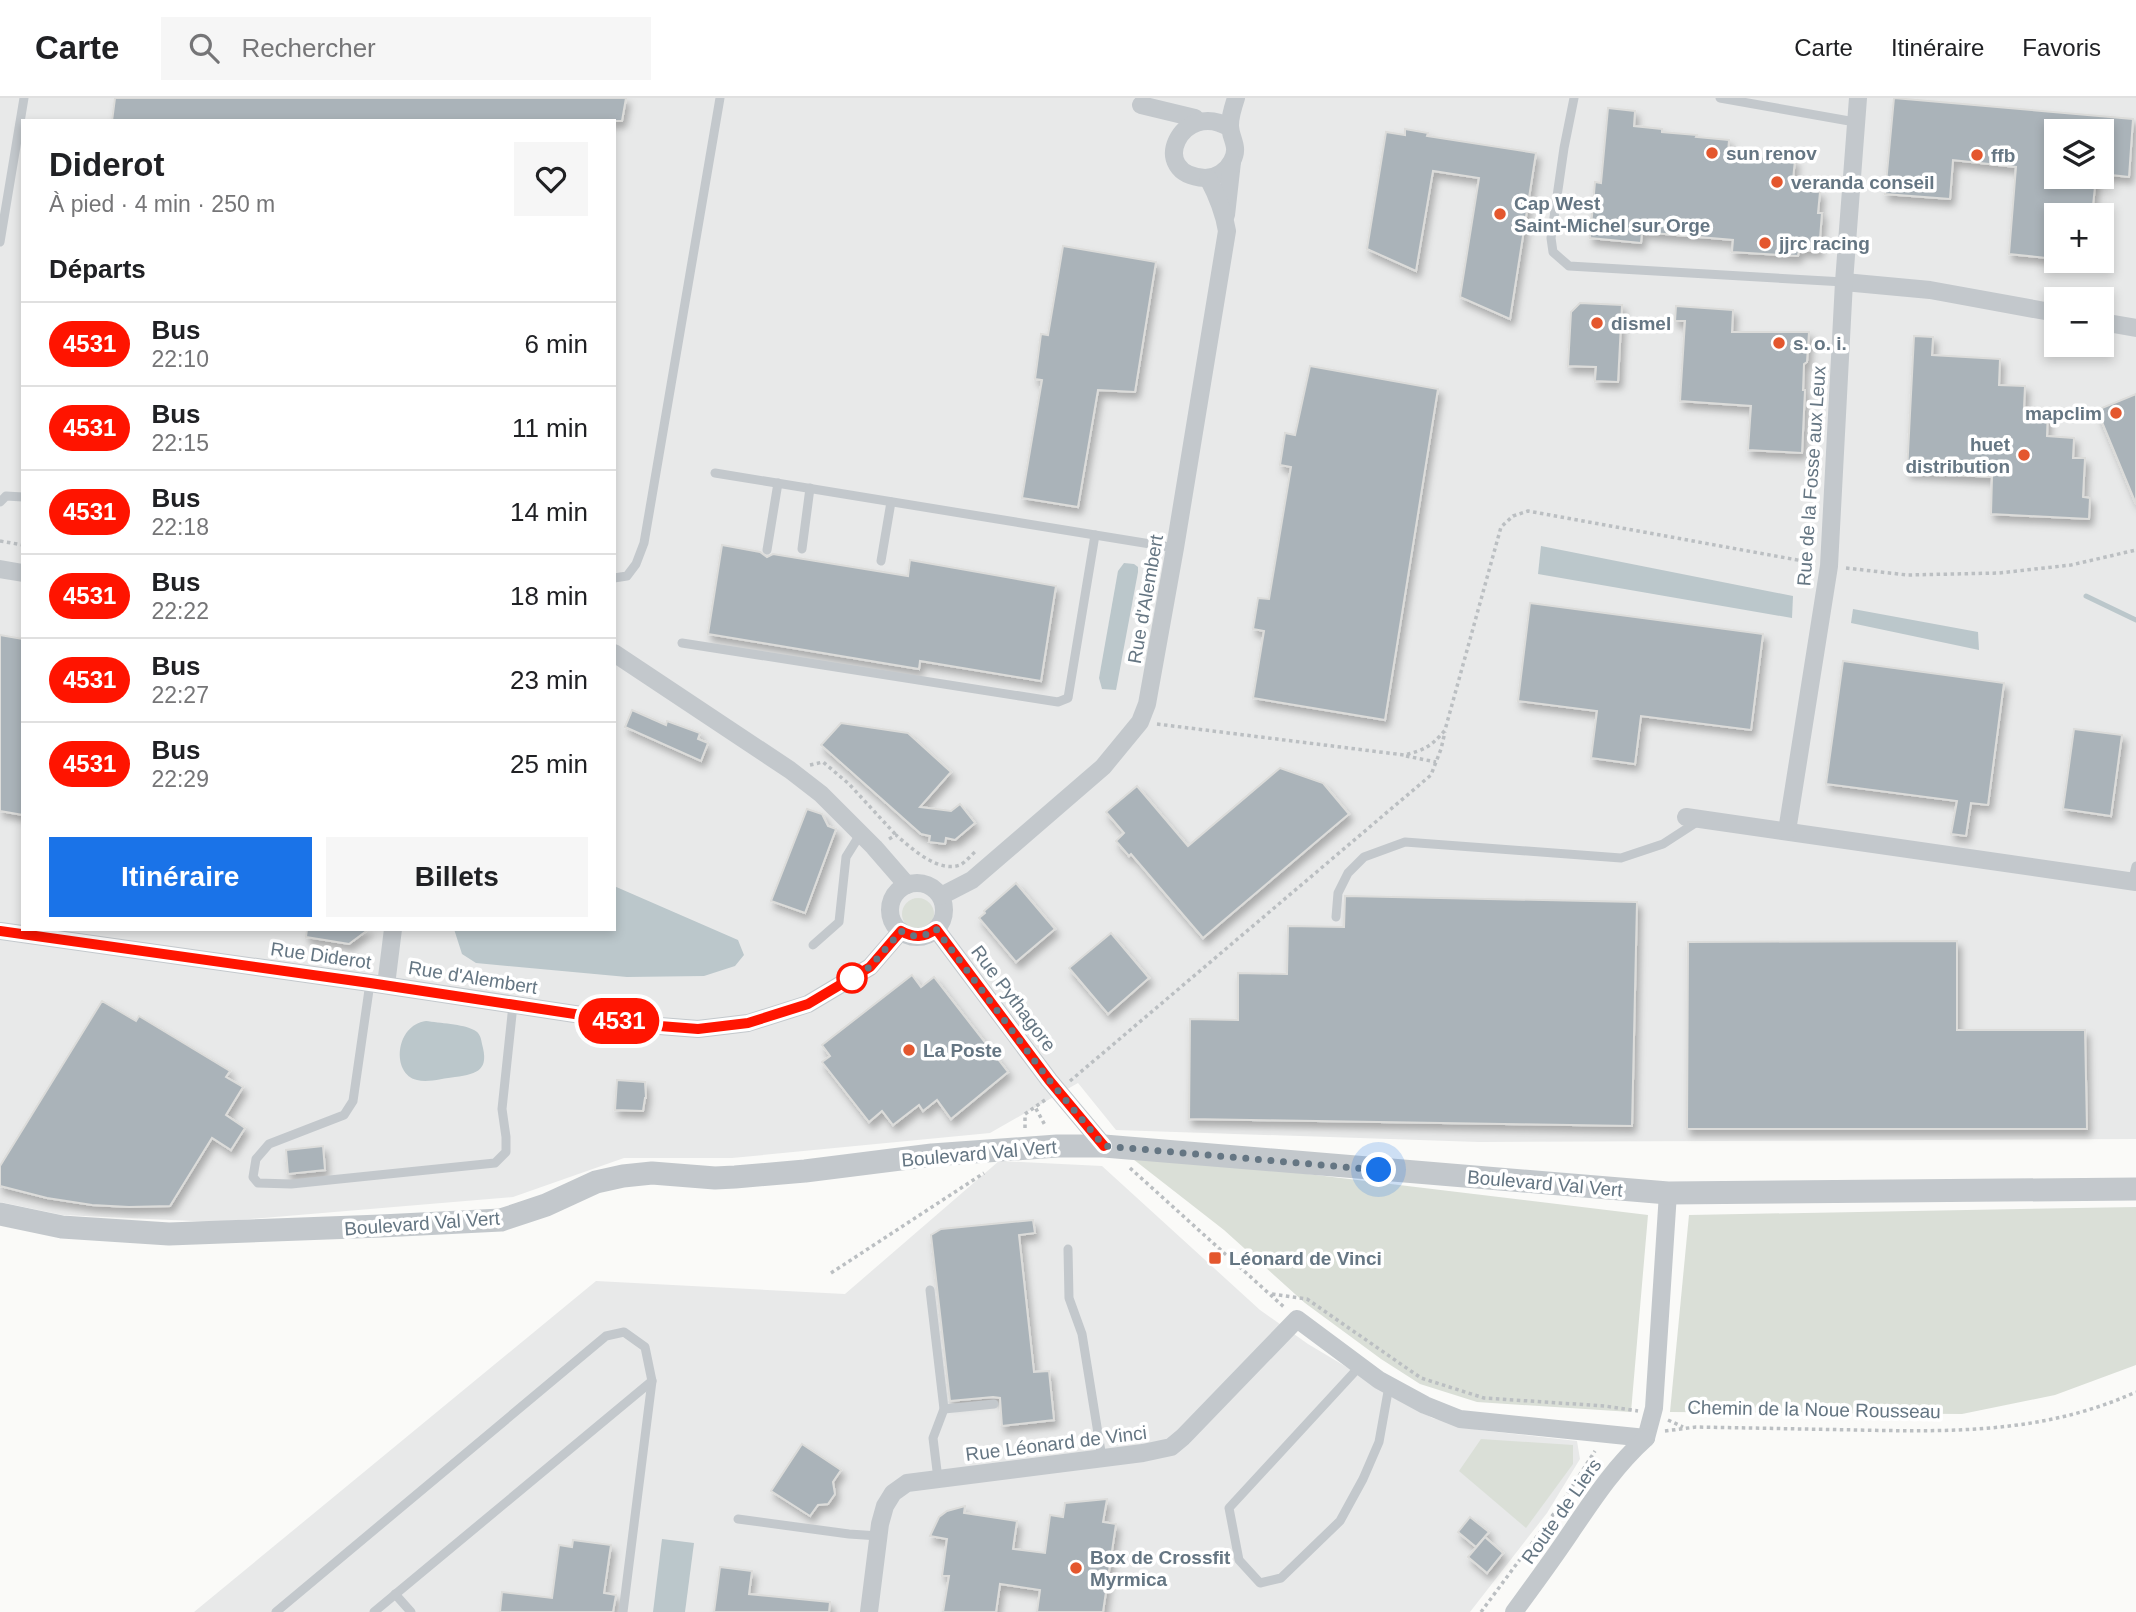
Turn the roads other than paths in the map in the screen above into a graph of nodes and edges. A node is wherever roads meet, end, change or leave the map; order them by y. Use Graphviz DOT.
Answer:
graph roads {
  1 [pos="24,98"];
  2 [pos="720,98"];
  3 [pos="1227,98"];
  4 [pos="1236,98"];
  5 [pos="1574,98"];
  6 [pos="1720,98"];
  7 [pos="1858,98"];
  8 [pos="1200,117"];
  9 [pos="1855,122"];
  10 [pos="1230,128"];
  11 [pos="1174,140"];
  12 [pos="1232,162"];
  13 [pos="1208,178"];
  14 [pos="1225,218"];
  15 [pos="0,242"];
  16 [pos="1844,282"];
  17 [pos="2044,311"];
  18 [pos="2114,324"];
  19 [pos="2136,328"];
  20 [pos="715,473"];
  21 [pos="778,484"];
  22 [pos="810,488"];
  23 [pos="21,497"];
  24 [pos="0,502"];
  25 [pos="891,502"];
  26 [pos="1096,535"];
  27 [pos="1175,548"];
  28 [pos="802,549"];
  29 [pos="767,550"];
  30 [pos="881,561"];
  31 [pos="0,569"];
  32 [pos="21,573"];
  33 [pos="616,578"];
  34 [pos="682,643"];
  35 [pos="616,654"];
  36 [pos="1694,818"];
  37 [pos="1787,831"];
  38 [pos="861,833"];
  39 [pos="2135,877"];
  40 [pos="907,885"];
  41 [pos="941,896"];
  42 [pos="1336,917"];
  43 [pos="936,929"];
  44 [pos="0,931"];
  45 [pos="392,931"];
  46 [pos="901,931"];
  47 [pos="813,945"];
  48 [pos="378,984"];
  49 [pos="513,1005"];
  50 [pos="1104,1146"];
  51 [pos="2136,1189"];
  52 [pos="1668,1193"];
  53 [pos="0,1214"];
  54 [pos="1068,1249"];
  55 [pos="930,1290"];
  56 [pos="1360,1366"];
  57 [pos="652,1381"];
  58 [pos="1389,1386"];
  59 [pos="994,1404"];
  60 [pos="944,1409"];
  61 [pos="1646,1438"];
  62 [pos="1102,1458"];
  63 [pos="938,1479"];
  64 [pos="738,1519"];
  65 [pos="879,1536"];
  66 [pos="396,1594"];
  67 [pos="276,1612"];
  68 [pos="374,1612"];
  69 [pos="411,1612"];
  70 [pos="623,1612"];
  71 [pos="869,1612"];
  72 [pos="1514,1612"];
  1 -- 15 [label="lane"];
  2 -- 33 [label="lane"];
  3 -- 8 [label="street"];
  4 -- 10 [label="street, Rue d'Alembert"];
  5 -- 16 [label="lane"];
  6 -- 9 [label="lane"];
  7 -- 9 [label="street, Rue de la Fosse aux Leux"];
  8 -- 10 [label="street"];
  8 -- 11 [label="street"];
  8 -- 11 [label="street"];
  9 -- 16 [label="street, Rue de la Fosse aux Leux"];
  10 -- 12 [label="street, Rue d'Alembert"];
  11 -- 13 [label="street"];
  12 -- 13 [label="street"];
  12 -- 14 [label="street, Rue d'Alembert"];
  13 -- 14 [label="street, Rue d'Alembert"];
  14 -- 27 [label="street, Rue d'Alembert"];
  16 -- 17 [label="street"];
  16 -- 37 [label="street, Rue de la Fosse aux Leux"];
  18 -- 19 [label="street"];
  20 -- 21 [label="lane"];
  21 -- 22 [label="lane"];
  21 -- 29 [label="lane"];
  22 -- 25 [label="lane"];
  22 -- 28 [label="lane"];
  23 -- 24 [label="lane"];
  25 -- 26 [label="lane"];
  25 -- 30 [label="lane"];
  26 -- 27 [label="lane"];
  26 -- 34 [label="lane"];
  27 -- 41 [label="street, Rue d'Alembert"];
  31 -- 32 [label="street"];
  35 -- 38 [label="street"];
  36 -- 37 [label="street"];
  36 -- 42 [label="lane"];
  37 -- 39 [label="street"];
  38 -- 40 [label="street"];
  38 -- 47 [label="lane"];
  40 -- 41 [label="street"];
  40 -- 46 [label="street"];
  41 -- 43 [label="street"];
  43 -- 46 [label="street"];
  43 -- 50 [label="street, Rue Pythagore"];
  44 -- 48 [label="street, Rue Diderot"];
  45 -- 48 [label="street"];
  46 -- 49 [label="street, Rue d'Alembert"];
  48 -- 49 [label="street, Rue d'Alembert"];
  48 -- 49 [label="lane"];
  50 -- 52 [label="street, Boulevard Val Vert"];
  50 -- 53 [label="street, Boulevard Val Vert"];
  51 -- 52 [label="street, Boulevard Val Vert"];
  52 -- 61 [label="street"];
  54 -- 62 [label="lane"];
  55 -- 60 [label="lane"];
  56 -- 58 [label="street"];
  56 -- 58 [label="lane"];
  56 -- 62 [label="street, Rue Léonard de Vinci"];
  57 -- 66 [label="lane"];
  57 -- 67 [label="lane"];
  57 -- 70 [label="lane"];
  58 -- 61 [label="street"];
  59 -- 60 [label="lane"];
  60 -- 63 [label="lane"];
  61 -- 72 [label="street, Route de Liers"];
  62 -- 63 [label="street, Rue Léonard de Vinci"];
  63 -- 65 [label="street, Rue Léonard de Vinci"];
  64 -- 65 [label="lane"];
  65 -- 71 [label="street, Rue Léonard de Vinci"];
  66 -- 68 [label="lane"];
  66 -- 69 [label="lane"];
}
